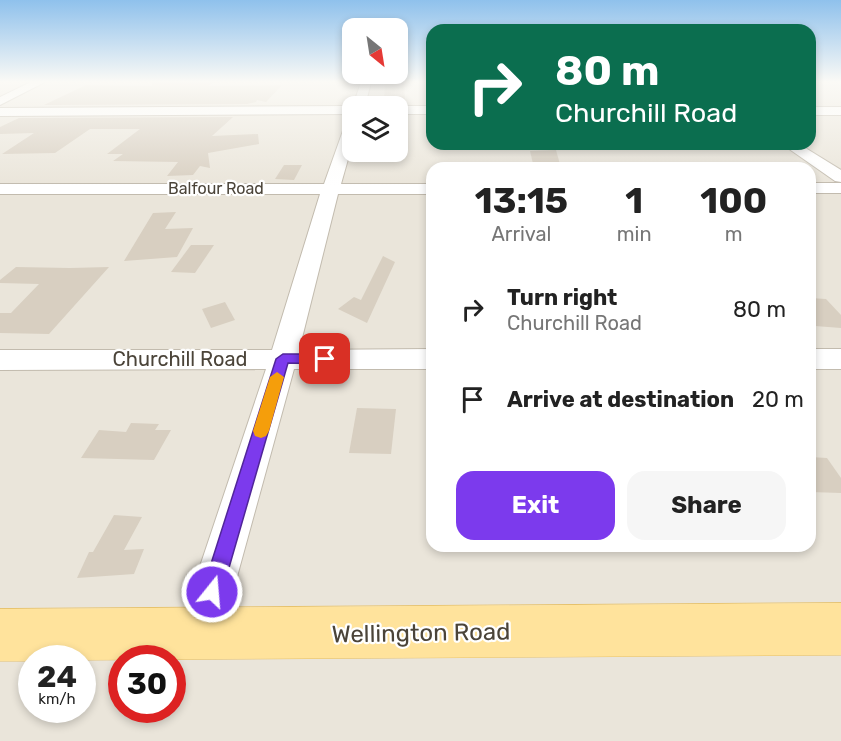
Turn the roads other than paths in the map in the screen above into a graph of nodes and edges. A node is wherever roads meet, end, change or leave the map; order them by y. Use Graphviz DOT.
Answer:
graph roads {
  1 [pos="798,150"];
  2 [pos="342,155"];
  3 [pos="841,177"];
  4 [pos="331,188"];
  5 [pos="816,188"];
  6 [pos="841,188"];
  7 [pos="0,189"];
  8 [pos="426,189"];
  9 [pos="283,359"];
  10 [pos="426,359"];
  11 [pos="816,359"];
  12 [pos="841,359"];
  13 [pos="0,360"];
  14 [pos="841,629"];
  15 [pos="0,635"];
  16 [pos="199,635"];
  1 -- 3 [label="street"];
  2 -- 4 [label="street"];
  4 -- 7 [label="street, Balfour Road"];
  4 -- 8 [label="street, Balfour Road"];
  4 -- 9 [label="street"];
  5 -- 6 [label="street"];
  9 -- 10 [label="street, Churchill Road"];
  9 -- 13 [label="street, Churchill Road"];
  9 -- 16 [label="street"];
  11 -- 12 [label="street"];
  14 -- 16 [label="main road, Wellington Road"];
  15 -- 16 [label="main road, Wellington Road"];
}
